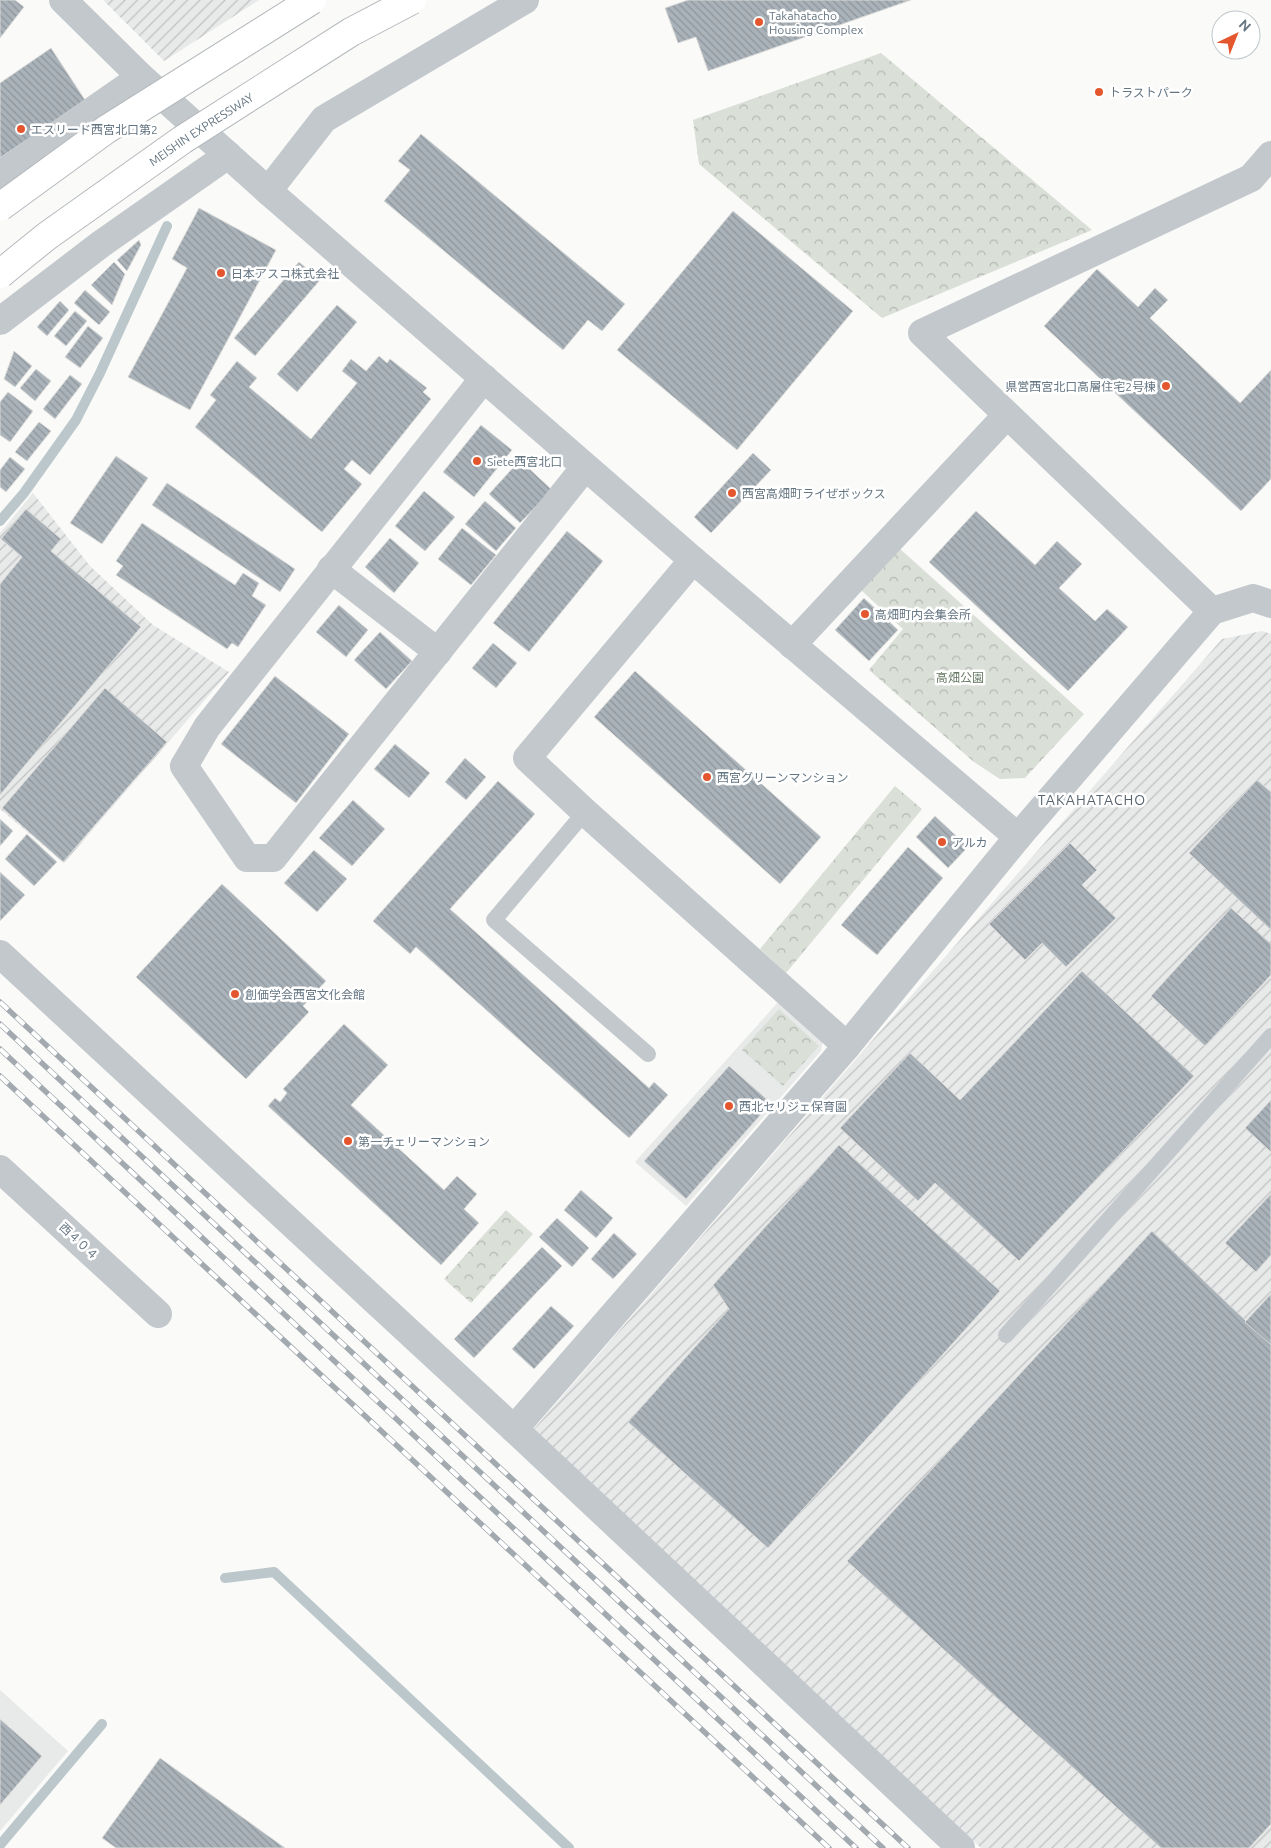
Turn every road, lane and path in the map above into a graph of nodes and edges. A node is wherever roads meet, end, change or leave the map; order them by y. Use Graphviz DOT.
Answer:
graph roads {
  1 [pos="63,0"];
  2 [pos="312,0"];
  3 [pos="412,0"];
  4 [pos="524,0"];
  5 [pos="141,77"];
  6 [pos="228,155"];
  7 [pos="1271,155"];
  8 [pos="0,175"];
  9 [pos="268,191"];
  10 [pos="0,207"];
  11 [pos="0,274"];
  12 [pos="0,321"];
  13 [pos="484,378"];
  14 [pos="1006,414"];
  15 [pos="585,467"];
  16 [pos="692,560"];
  17 [pos="331,569"];
  18 [pos="1271,604"];
  19 [pos="1212,612"];
  20 [pos="792,645"];
  21 [pos="438,652"];
  22 [pos="585,812"];
  23 [pos="1018,837"];
  24 [pos="0,954"];
  25 [pos="1271,1036"];
  26 [pos="847,1046"];
  27 [pos="648,1054"];
  28 [pos="0,1169"];
  29 [pos="158,1314"];
  30 [pos="1006,1335"];
  31 [pos="514,1430"];
  32 [pos="961,1848"];
  1 -- 5 [label="street"];
  2 -- 10 [label="highway, bridge"];
  3 -- 11 [label="highway, MEISHIN EXPRESSWAY, bridge"];
  4 -- 9 [label="street"];
  5 -- 6 [label="street"];
  5 -- 8 [label="street"];
  6 -- 9 [label="street"];
  6 -- 12 [label="street"];
  7 -- 14 [label="street"];
  9 -- 13 [label="street"];
  13 -- 15 [label="street"];
  13 -- 17 [label="street"];
  14 -- 19 [label="street"];
  14 -- 20 [label="street"];
  15 -- 16 [label="street"];
  15 -- 21 [label="street"];
  16 -- 20 [label="street"];
  16 -- 22 [label="street"];
  17 -- 21 [label="street"];
  17 -- 21 [label="street"];
  18 -- 19 [label="street"];
  19 -- 23 [label="street"];
  20 -- 23 [label="street"];
  22 -- 26 [label="street"];
  22 -- 27 [label="lane"];
  23 -- 26 [label="street"];
  24 -- 31 [label="street"];
  25 -- 30 [label="lane"];
  26 -- 31 [label="street"];
  28 -- 29 [label="street, 西４０４"];
  31 -- 32 [label="street"];
}
